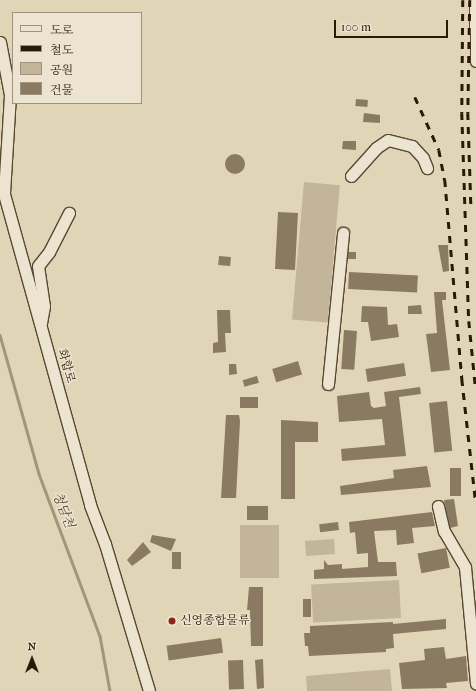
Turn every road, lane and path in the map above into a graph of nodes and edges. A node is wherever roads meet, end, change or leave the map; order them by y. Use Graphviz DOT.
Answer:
graph roads {
  1 [pos="475,0"];
  2 [pos="0,42"];
  3 [pos="476,61"];
  4 [pos="427,168"];
  5 [pos="352,176"];
  6 [pos="69,213"];
  7 [pos="343,233"];
  8 [pos="40,325"];
  9 [pos="328,384"];
  10 [pos="438,506"];
  11 [pos="476,683"];
  12 [pos="149,691"];
  1 -- 3 [label="street"];
  2 -- 8 [label="street, 화합로"];
  4 -- 5 [label="street"];
  6 -- 8 [label="street"];
  7 -- 9 [label="street"];
  8 -- 12 [label="street, 화합로"];
  10 -- 11 [label="street"];
}
